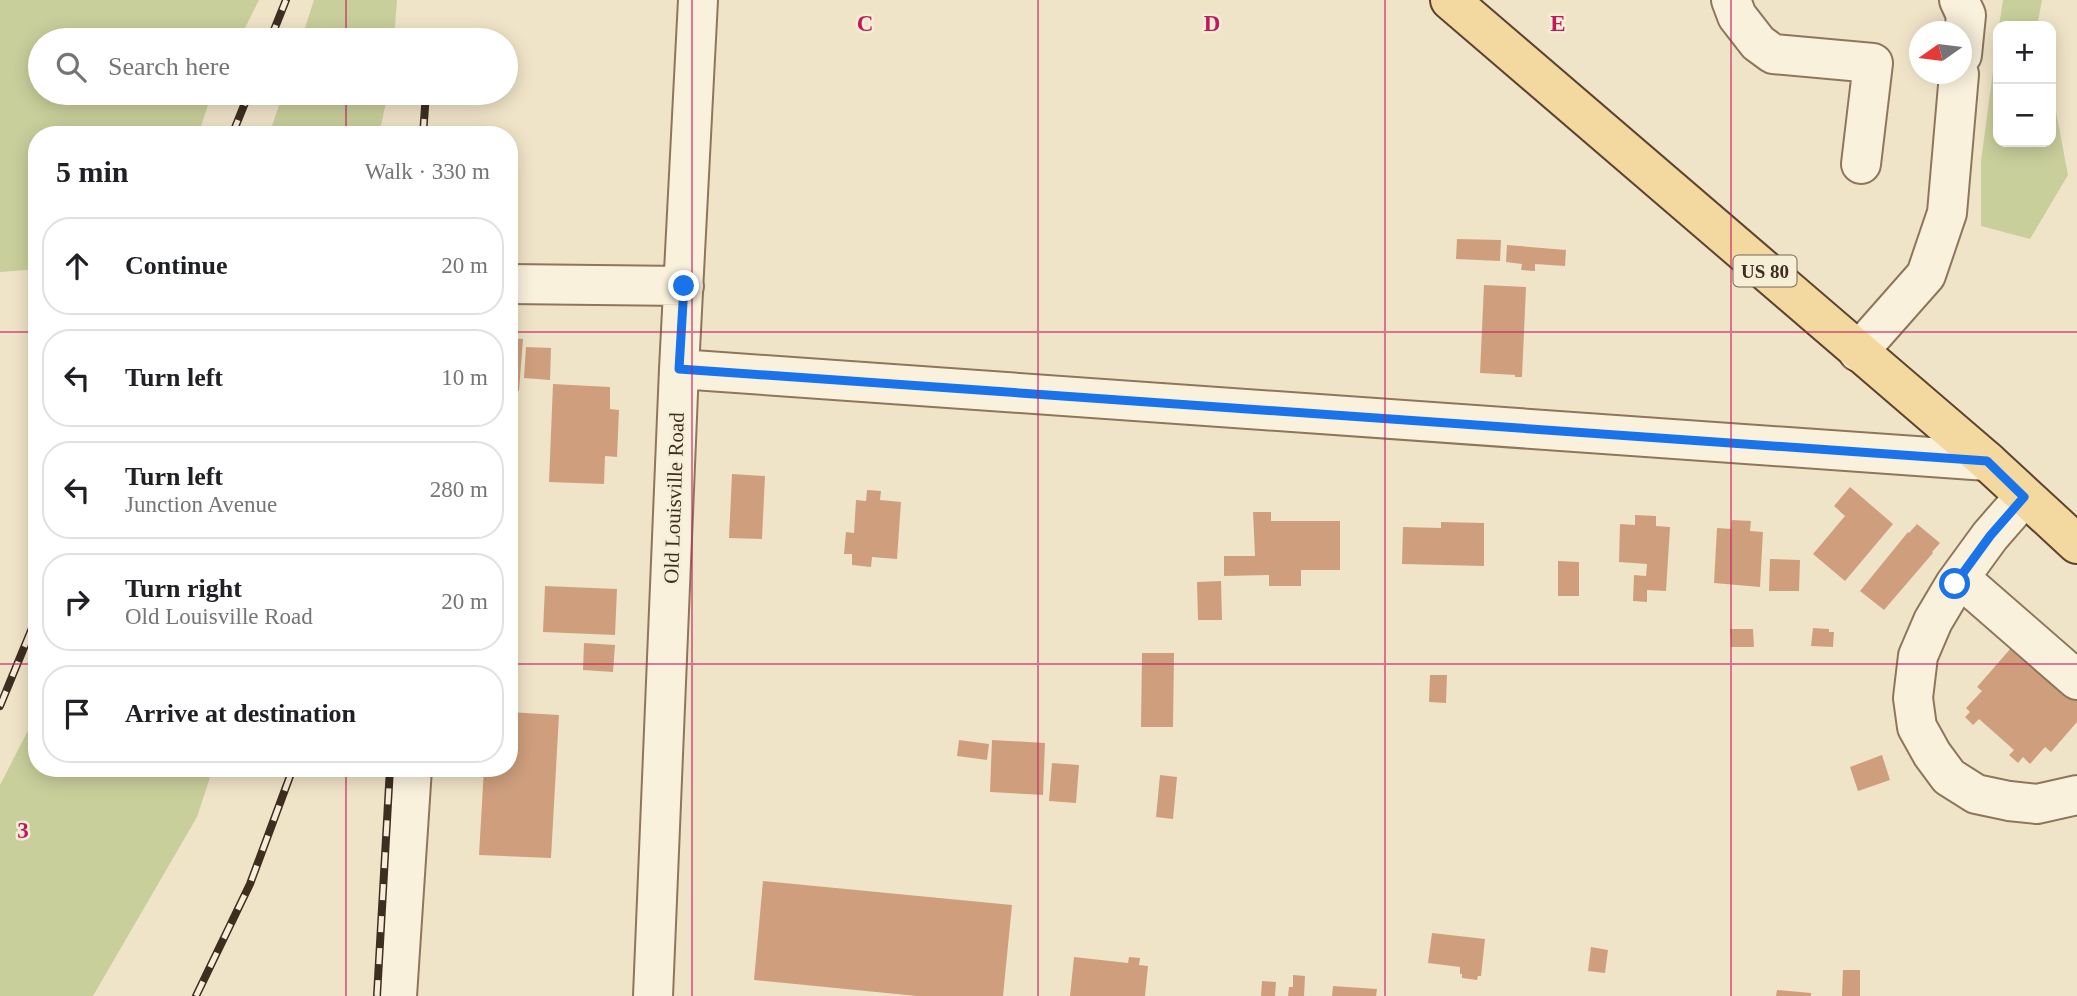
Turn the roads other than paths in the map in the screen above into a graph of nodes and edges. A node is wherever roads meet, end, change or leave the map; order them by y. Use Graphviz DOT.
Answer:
graph roads {
  1 [pos="698,0"];
  2 [pos="1450,0"];
  3 [pos="1731,0"];
  4 [pos="1959,0"];
  5 [pos="1965,21"];
  6 [pos="1958,84"];
  7 [pos="1861,163"];
  8 [pos="518,284"];
  9 [pos="684,286"];
  10 [pos="1858,352"];
  11 [pos="679,369"];
  12 [pos="1987,461"];
  13 [pos="2024,497"];
  14 [pos="2072,536"];
  15 [pos="1960,578"];
  16 [pos="2077,680"];
  17 [pos="411,777"];
  18 [pos="2077,795"];
  19 [pos="397,996"];
  20 [pos="653,996"];
  1 -- 9 [label="street, Old Louisville Road"];
  2 -- 10 [label="main road, US 80"];
  3 -- 7 [label="street"];
  4 -- 5 [label="street"];
  6 -- 10 [label="street"];
  8 -- 9 [label="street"];
  9 -- 11 [label="street, Old Louisville Road"];
  10 -- 12 [label="main road, US 80"];
  11 -- 12 [label="street"];
  11 -- 20 [label="street, Old Louisville Road"];
  12 -- 13 [label="main road, US 80"];
  13 -- 14 [label="main road, US 80"];
  13 -- 15 [label="street"];
  15 -- 16 [label="street"];
  15 -- 18 [label="street"];
  17 -- 19 [label="street"];
}
